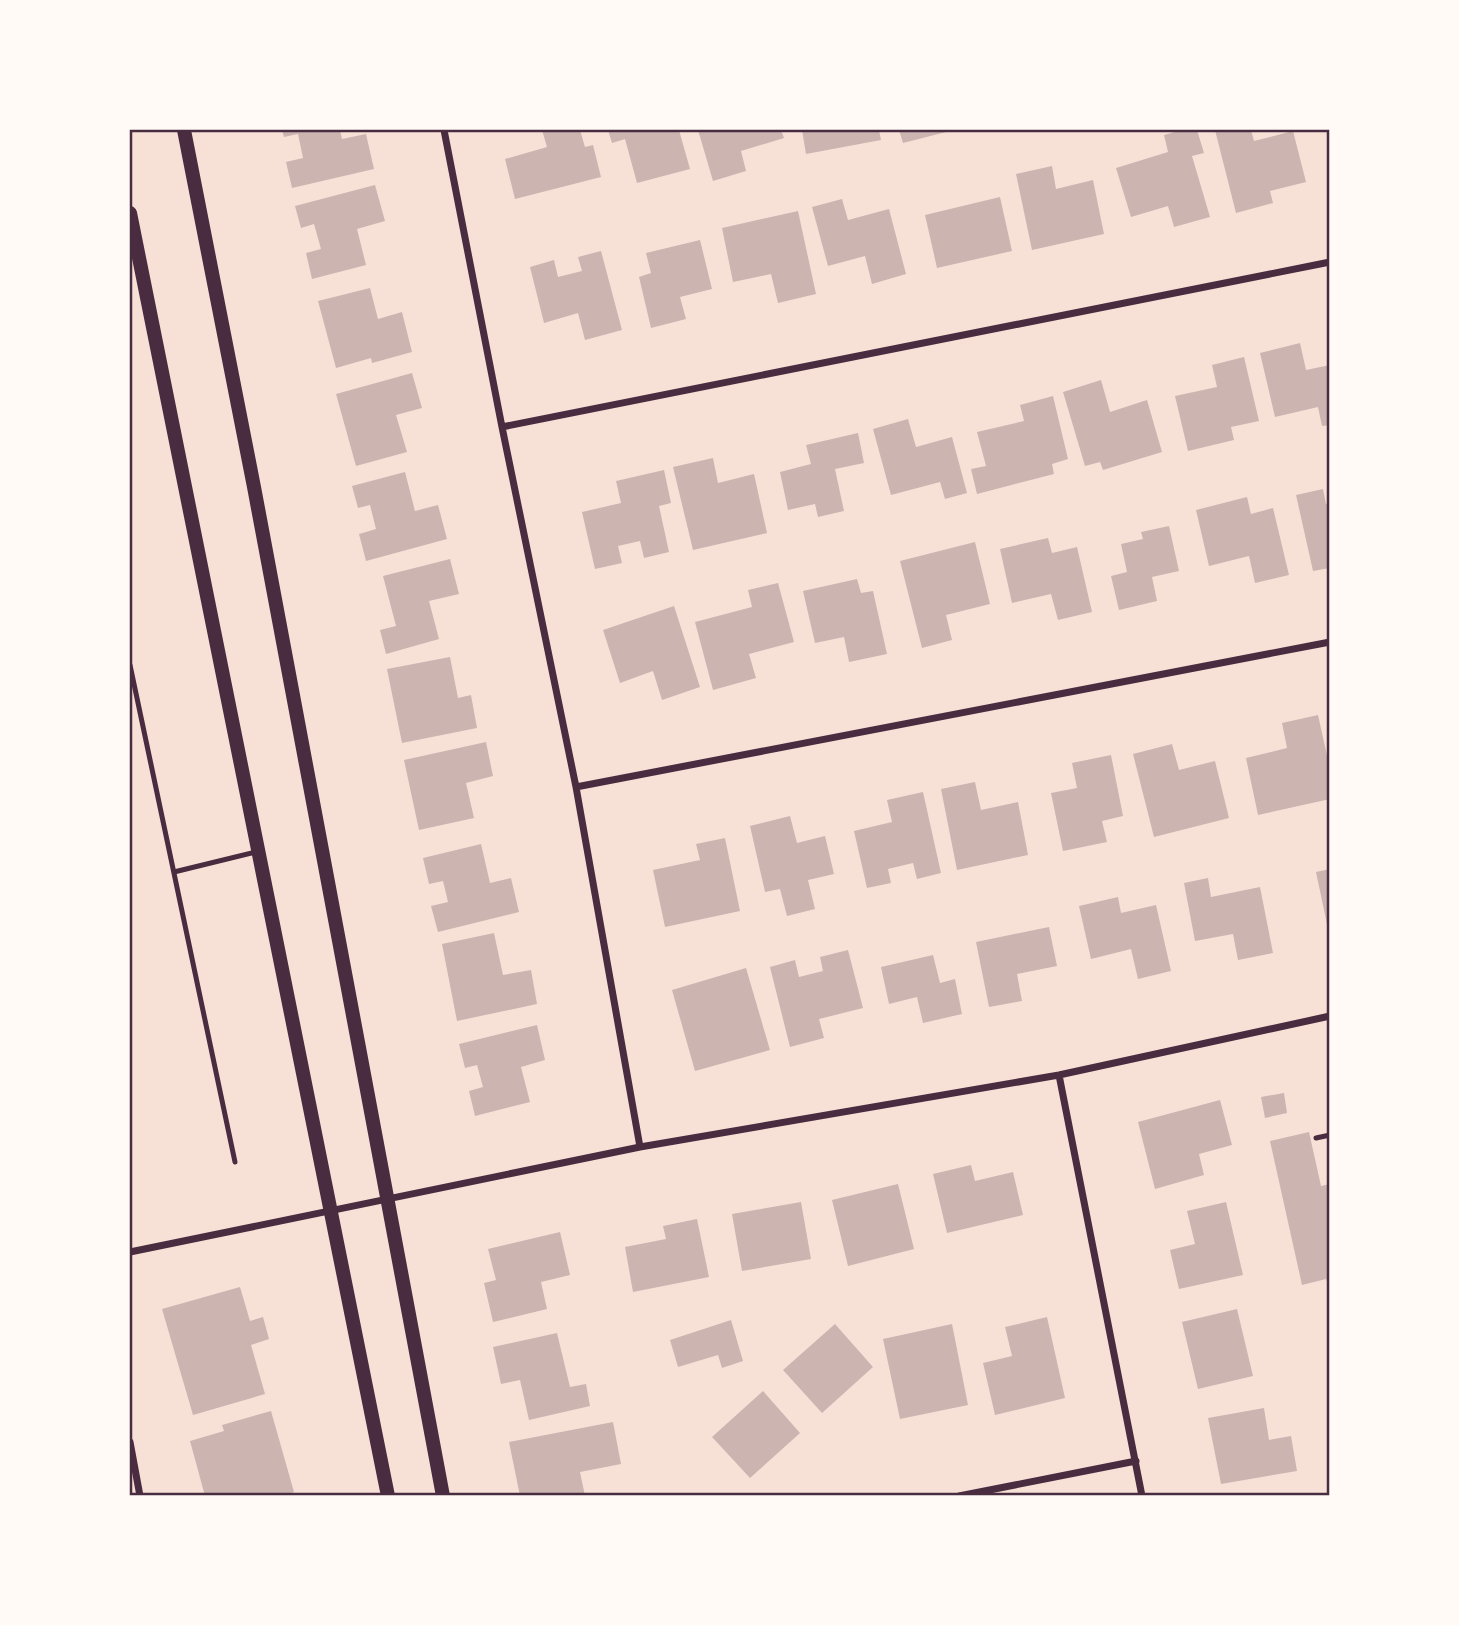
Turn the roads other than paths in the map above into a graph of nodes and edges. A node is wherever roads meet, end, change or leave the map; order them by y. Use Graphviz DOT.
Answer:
graph roads {
  1 [pos="184,130"];
  2 [pos="444,130"];
  3 [pos="130,213"];
  4 [pos="1329,262"];
  5 [pos="502,427"];
  6 [pos="1329,642"];
  7 [pos="130,665"];
  8 [pos="576,786"];
  9 [pos="258,852"];
  10 [pos="174,872"];
  11 [pos="1329,1016"];
  12 [pos="1059,1074"];
  13 [pos="1329,1135"];
  14 [pos="1316,1138"];
  15 [pos="640,1147"];
  16 [pos="235,1162"];
  17 [pos="389,1199"];
  18 [pos="331,1211"];
  19 [pos="130,1252"];
  20 [pos="130,1442"];
  21 [pos="1136,1461"];
  22 [pos="140,1496"];
  23 [pos="388,1496"];
  24 [pos="443,1496"];
  25 [pos="959,1496"];
  26 [pos="1142,1496"];
  1 -- 17 [label="main road"];
  2 -- 5 [label="street"];
  3 -- 9 [label="main road"];
  4 -- 5 [label="street"];
  5 -- 8 [label="street"];
  6 -- 8 [label="street"];
  7 -- 10 [label="lane"];
  8 -- 15 [label="street"];
  9 -- 10 [label="lane"];
  9 -- 18 [label="main road"];
  10 -- 16 [label="lane"];
  11 -- 12 [label="street"];
  12 -- 15 [label="street"];
  12 -- 21 [label="street"];
  13 -- 14 [label="lane"];
  15 -- 17 [label="street"];
  17 -- 18 [label="street"];
  17 -- 24 [label="main road"];
  18 -- 19 [label="street"];
  18 -- 23 [label="main road"];
  20 -- 22 [label="street"];
  21 -- 25 [label="street"];
  21 -- 26 [label="street"];
}
